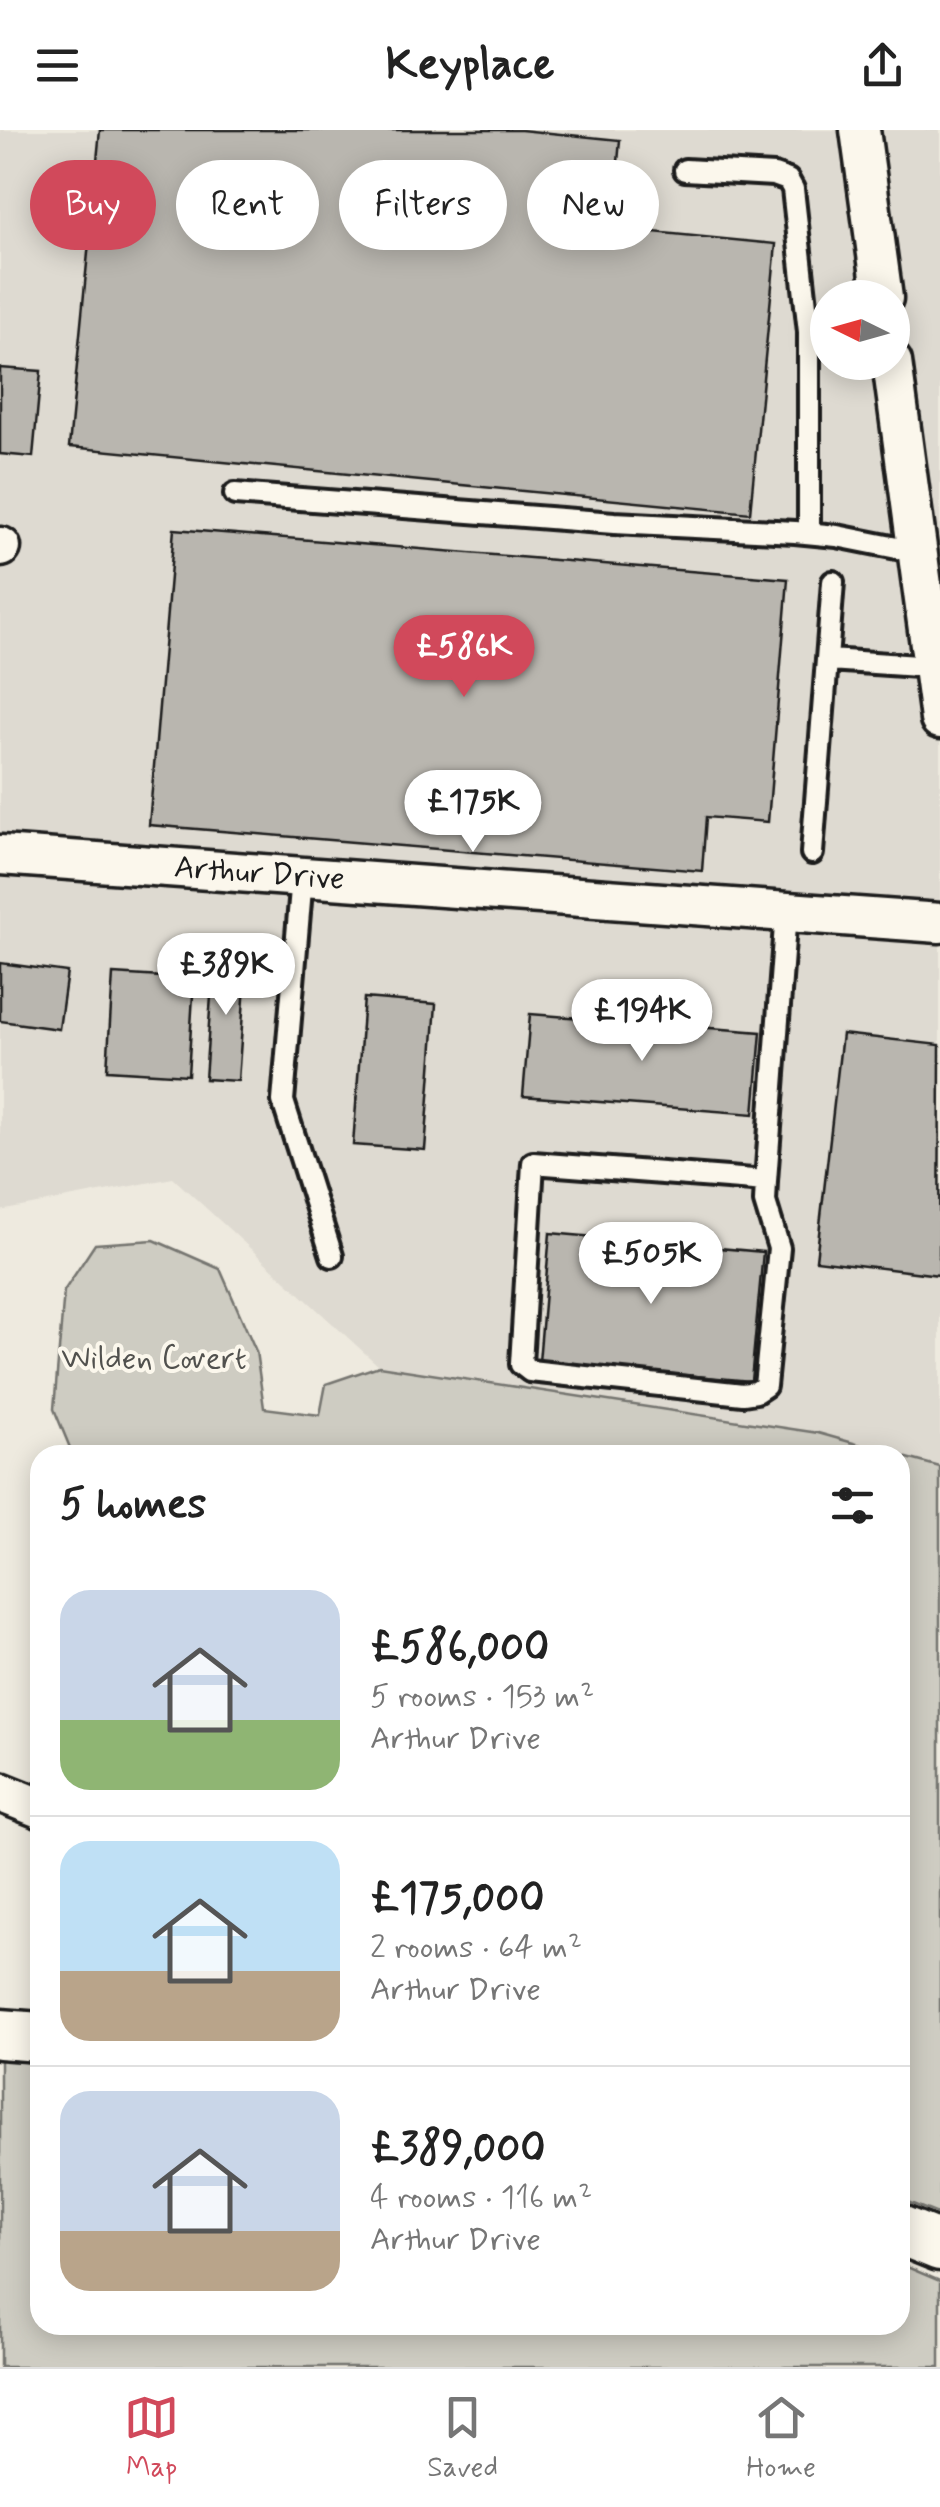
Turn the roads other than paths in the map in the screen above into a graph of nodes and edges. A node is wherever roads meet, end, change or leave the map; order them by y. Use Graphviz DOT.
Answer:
graph roads {
  1 [pos="860,130"];
  2 [pos="685,170"];
  3 [pos="881,280"];
  4 [pos="894,380"];
  5 [pos="236,494"];
  6 [pos="809,533"];
  7 [pos="918,552"];
  8 [pos="833,582"];
  9 [pos="829,660"];
  10 [pos="933,667"];
  11 [pos="940,718"];
  12 [pos="812,852"];
  13 [pos="0,855"];
  14 [pos="302,876"];
  15 [pos="786,912"];
  16 [pos="940,915"];
  17 [pos="766,1181"];
  18 [pos="332,1256"];
  19 [pos="0,1792"];
  20 [pos="30,1804"];
  21 [pos="0,2034"];
  22 [pos="30,2036"];
  23 [pos="910,2234"];
  24 [pos="940,2246"];
  1 -- 3 [label="street"];
  2 -- 6 [label="lane"];
  4 -- 7 [label="street"];
  5 -- 6 [label="lane"];
  6 -- 7 [label="lane"];
  7 -- 10 [label="street"];
  8 -- 9 [label="lane"];
  9 -- 10 [label="lane"];
  9 -- 12 [label="lane"];
  10 -- 11 [label="street"];
  13 -- 14 [label="street, Arthur Drive"];
  14 -- 15 [label="street, Arthur Drive"];
  14 -- 18 [label="lane"];
  15 -- 16 [label="street, Arthur Drive"];
  15 -- 17 [label="lane"];
  17 -- 17 [label="lane"];
  19 -- 20 [label="street"];
  21 -- 22 [label="street"];
  23 -- 24 [label="street"];
}
